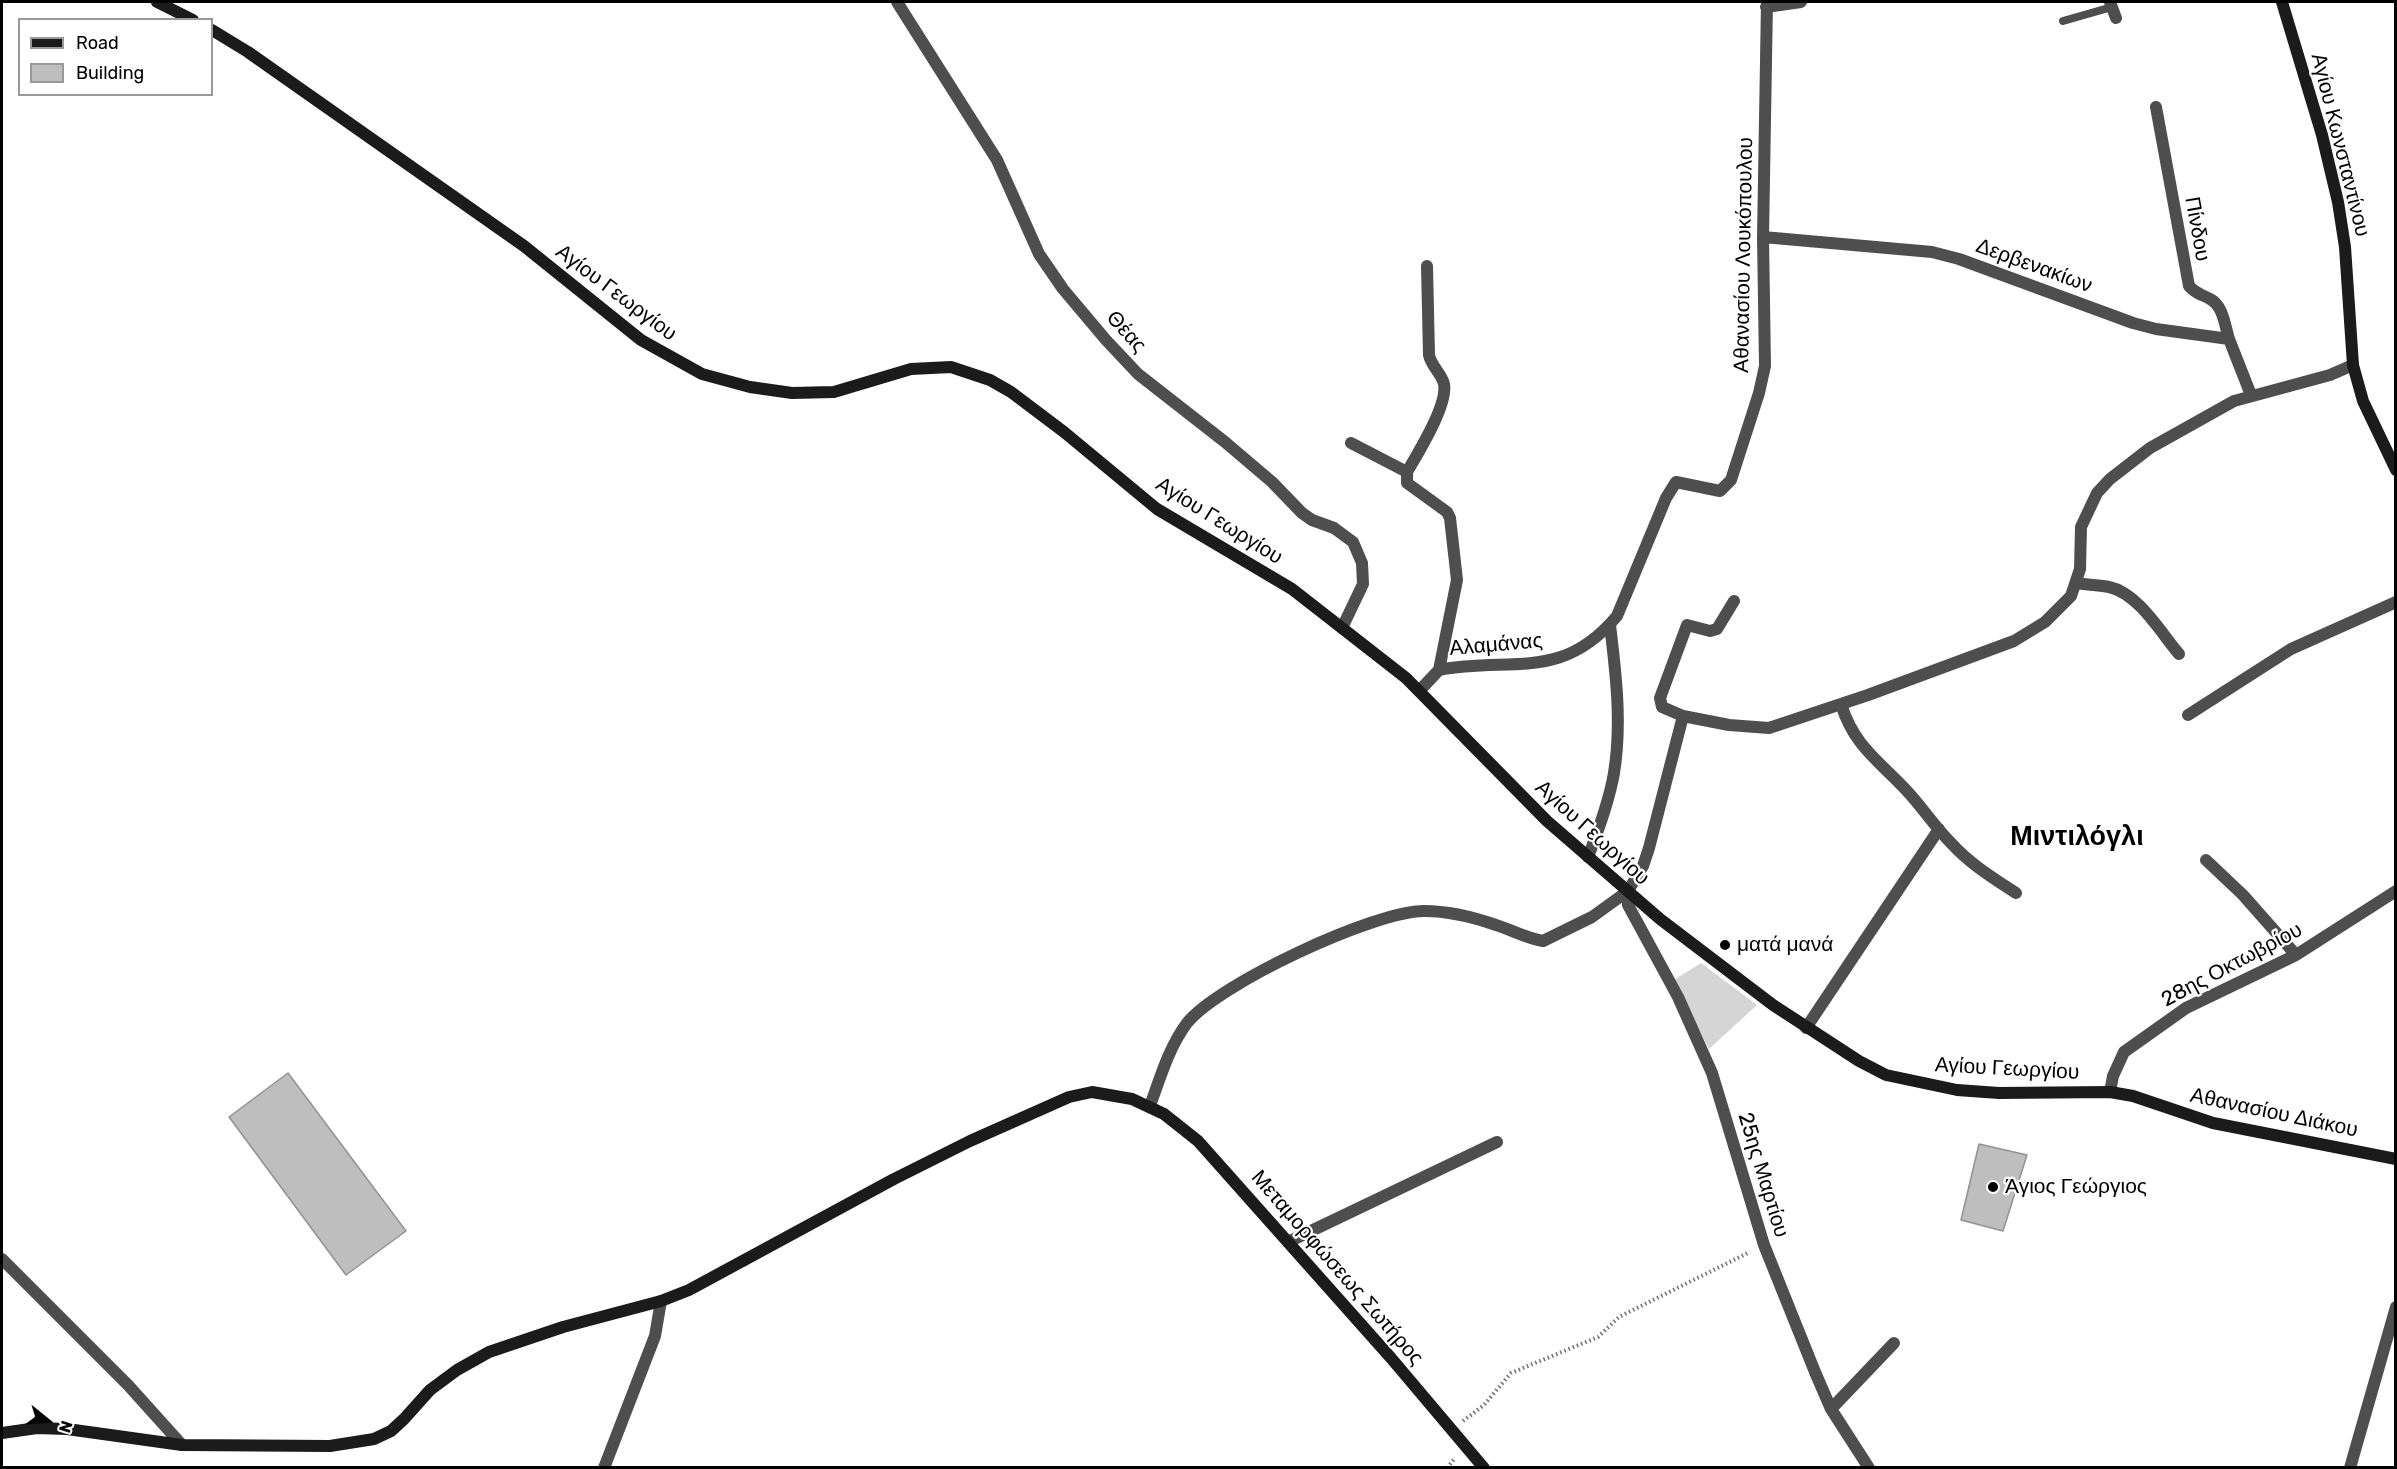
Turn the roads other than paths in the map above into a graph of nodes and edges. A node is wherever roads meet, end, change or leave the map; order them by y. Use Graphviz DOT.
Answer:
graph roads {
  1 [pos="157,2"];
  2 [pos="897,2"];
  3 [pos="1801,2"];
  4 [pos="2282,2"];
  5 [pos="1767,4"];
  6 [pos="2113,9"];
  7 [pos="189,18"];
  8 [pos="2063,21"];
  9 [pos="213,31"];
  10 [pos="2156,107"];
  11 [pos="1763,237"];
  12 [pos="1427,266"];
  13 [pos="2229,339"];
  14 [pos="2353,365"];
  15 [pos="2251,394"];
  16 [pos="1351,443"];
  17 [pos="2396,470"];
  18 [pos="1407,472"];
  19 [pos="2077,583"];
  20 [pos="1734,601"];
  21 [pos="2396,602"];
  22 [pos="1610,625"];
  23 [pos="1342,628"];
  24 [pos="2179,654"];
  25 [pos="1439,670"];
  26 [pos="1420,690"];
  27 [pos="1841,704"];
  28 [pos="2188,715"];
  29 [pos="1683,716"];
  30 [pos="1939,830"];
  31 [pos="1588,856"];
  32 [pos="2206,861"];
  33 [pos="1628,891"];
  34 [pos="2396,891"];
  35 [pos="2016,893"];
  36 [pos="2296,955"];
  37 [pos="1806,1028"];
  38 [pos="2110,1092"];
  39 [pos="1150,1106"];
  40 [pos="1497,1142"];
  41 [pos="2396,1159"];
  42 [pos="1288,1242"];
  43 [pos="2,1259"];
  44 [pos="661,1301"];
  45 [pos="2396,1307"];
  46 [pos="1894,1342"];
  47 [pos="1831,1409"];
  48 [pos="2,1433"];
  49 [pos="182,1445"];
  50 [pos="604,1467"];
  51 [pos="1484,1467"];
  52 [pos="1869,1467"];
  53 [pos="2350,1467"];
  1 -- 7 [label="street"];
  2 -- 23 [label="street, Θέας"];
  3 -- 5 [label="street"];
  4 -- 14 [label="street, Αγίου Κωνσταντίνου"];
  5 -- 11 [label="street, Αθανασίου Λουκόπουλου"];
  6 -- 8 [label="lane"];
  9 -- 23 [label="street, Αγίου Γεωργίου"];
  10 -- 13 [label="street, Πίνδου"];
  11 -- 13 [label="street, Δερβενακίων"];
  11 -- 22 [label="street, Αθανασίου Λουκόπουλου"];
  12 -- 18 [label="street"];
  13 -- 15 [label="street"];
  14 -- 15 [label="street"];
  14 -- 17 [label="street, Αγίου Κωνσταντίνου"];
  15 -- 19 [label="street"];
  16 -- 18 [label="street"];
  18 -- 25 [label="street"];
  19 -- 24 [label="street"];
  19 -- 27 [label="street"];
  20 -- 29 [label="street"];
  21 -- 28 [label="street"];
  22 -- 25 [label="street, Αλαμάνας"];
  22 -- 31 [label="street"];
  23 -- 26 [label="street, Αγίου Γεωργίου"];
  25 -- 26 [label="street, Αλαμάνας"];
  26 -- 31 [label="street, Αγίου Γεωργίου"];
  27 -- 29 [label="street"];
  27 -- 30 [label="street"];
  29 -- 33 [label="street"];
  30 -- 35 [label="street"];
  30 -- 37 [label="street"];
  31 -- 33 [label="street, Αγίου Γεωργίου"];
  32 -- 36 [label="street"];
  33 -- 37 [label="street, Αγίου Γεωργίου"];
  33 -- 39 [label="street"];
  33 -- 47 [label="street, 25ης Μαρτίου"];
  34 -- 36 [label="street, 28ης Οκτωβρίου"];
  36 -- 38 [label="street, 28ης Οκτωβρίου"];
  37 -- 38 [label="street, Αγίου Γεωργίου"];
  38 -- 41 [label="street, Αθανασίου Διάκου"];
  39 -- 42 [label="street, Μεταμορφώσεως Σωτήρος"];
  39 -- 44 [label="street, Μεταμορφώσεως Σωτήρος"];
  40 -- 42 [label="street"];
  42 -- 51 [label="street, Μεταμορφώσεως Σωτήρος"];
  43 -- 49 [label="street"];
  44 -- 49 [label="street, Μεταμορφώσεως Σωτήρος"];
  44 -- 50 [label="street"];
  45 -- 53 [label="street"];
  46 -- 47 [label="street"];
  47 -- 52 [label="street, 25ης Μαρτίου"];
  48 -- 49 [label="street, Μεταμορφώσεως Σωτήρος"];
}
